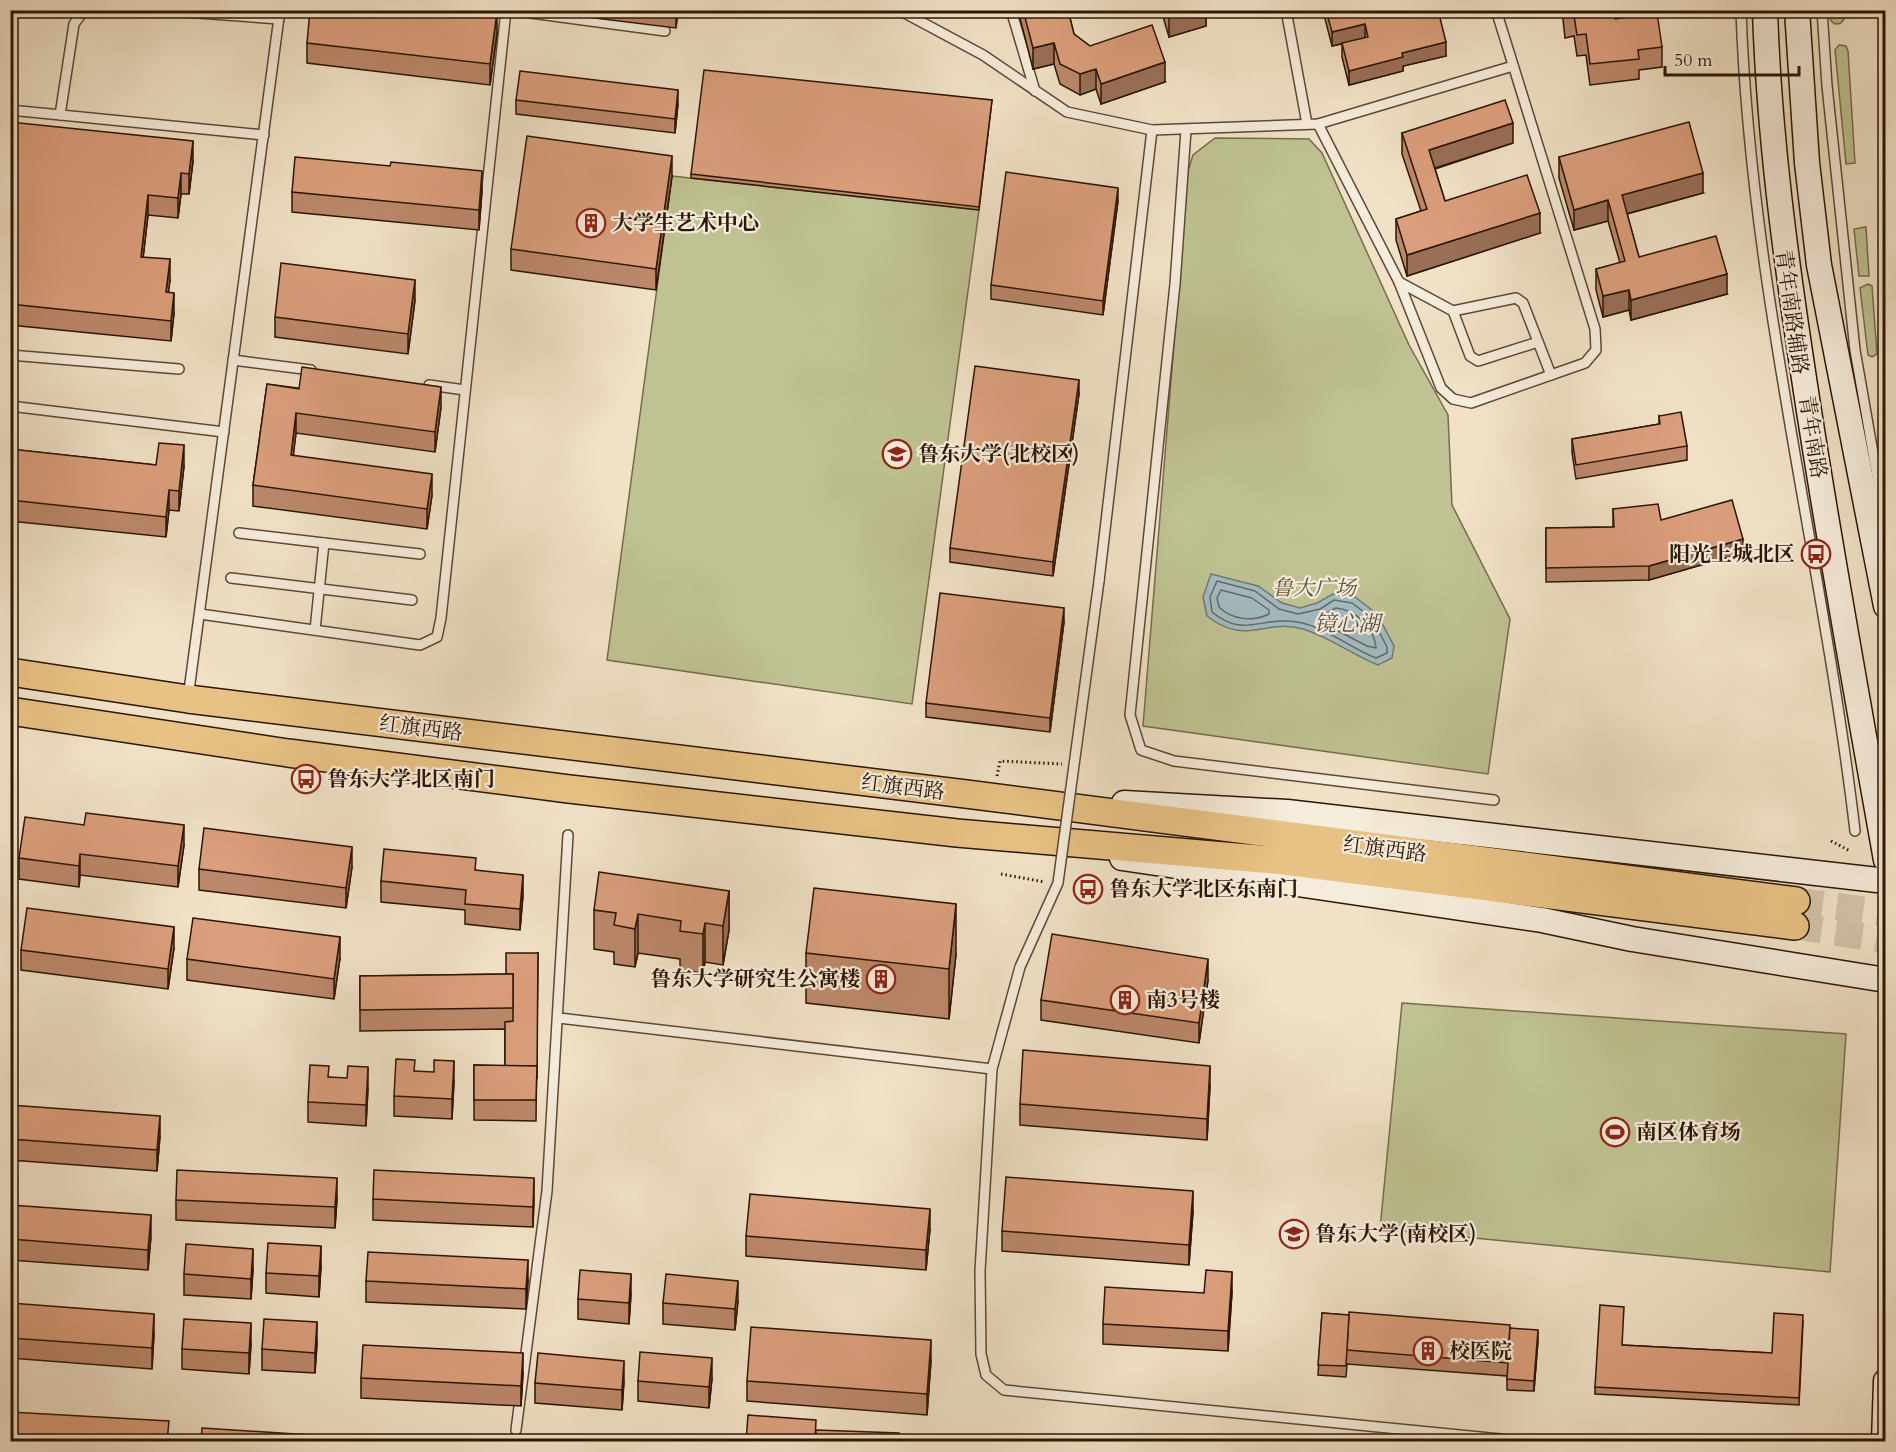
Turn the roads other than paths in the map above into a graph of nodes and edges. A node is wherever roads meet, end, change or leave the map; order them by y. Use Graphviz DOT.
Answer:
graph roads {
  1 [pos="88,10"];
  2 [pos="156,10"];
  3 [pos="507,10"];
  4 [pos="899,10"];
  5 [pos="1011,10"];
  6 [pos="1286,10"];
  7 [pos="1496,10"];
  8 [pos="1741,10"];
  9 [pos="1765,10"];
  10 [pos="1797,10"];
  11 [pos="1822,10"];
  12 [pos="280,15"];
  13 [pos="665,31"];
  14 [pos="1513,66"];
  15 [pos="1035,91"];
  16 [pos="10,110"];
  17 [pos="60,115"];
  18 [pos="1307,124"];
  19 [pos="1318,124"];
  20 [pos="1152,130"];
  21 [pos="1186,130"];
  22 [pos="264,135"];
  23 [pos="1399,282"];
  24 [pos="1453,311"];
  25 [pos="1538,342"];
  26 [pos="10,355"];
  27 [pos="233,360"];
  28 [pos="179,369"];
  29 [pos="326,372"];
  30 [pos="1551,375"];
  31 [pos="419,384"];
  32 [pos="465,390"];
  33 [pos="10,406"];
  34 [pos="224,432"];
  35 [pos="1881,529"];
  36 [pos="239,533"];
  37 [pos="324,543"];
  38 [pos="420,554"];
  39 [pos="231,578"];
  40 [pos="319,588"];
  41 [pos="412,600"];
  42 [pos="1886,606"];
  43 [pos="200,614"];
  44 [pos="315,630"];
  45 [pos="10,672"];
  46 [pos="188,699"];
  47 [pos="10,711"];
  48 [pos="966,794"];
  49 [pos="1494,800"];
  50 [pos="1855,831"];
  51 [pos="957,832"];
  52 [pos="567,836"];
  53 [pos="1886,860"];
  54 [pos="1886,881"];
  55 [pos="1886,980"];
  56 [pos="559,1018"];
  57 [pos="992,1069"];
  58 [pos="1886,1380"];
  59 [pos="516,1430"];
  60 [pos="1530,1442"];
  61 [pos="1884,1442"];
  1 -- 17 [label="lane"];
  2 -- 12 [label="lane"];
  3 -- 13 [label="lane"];
  3 -- 32 [label="lane"];
  4 -- 15 [label="lane"];
  5 -- 15 [label="lane"];
  6 -- 18 [label="lane"];
  7 -- 14 [label="lane"];
  8 -- 50 [label="lane, 青年南路辅路"];
  9 -- 53 [label="main road, 青年南路"];
  10 -- 35 [label="main road, 青年南路"];
  11 -- 35 [label="lane"];
  12 -- 22 [label="lane"];
  14 -- 19 [label="lane"];
  14 -- 30 [label="lane"];
  15 -- 20 [label="lane"];
  16 -- 17 [label="lane"];
  17 -- 22 [label="lane"];
  18 -- 19 [label="lane"];
  18 -- 21 [label="lane"];
  19 -- 23 [label="lane"];
  20 -- 21 [label="lane"];
  20 -- 57 [label="lane, bridge"];
  21 -- 49 [label="lane"];
  22 -- 27 [label="lane"];
  23 -- 24 [label="lane"];
  23 -- 30 [label="lane"];
  24 -- 25 [label="lane"];
  24 -- 25 [label="lane"];
  25 -- 30 [label="lane"];
  26 -- 28 [label="lane"];
  27 -- 29 [label="lane"];
  27 -- 34 [label="lane"];
  31 -- 32 [label="lane"];
  32 -- 44 [label="lane"];
  33 -- 34 [label="lane"];
  34 -- 43 [label="lane"];
  35 -- 42 [label="main road, 青年南路"];
  36 -- 37 [label="lane"];
  37 -- 38 [label="lane"];
  37 -- 40 [label="lane"];
  39 -- 40 [label="lane"];
  40 -- 41 [label="lane"];
  40 -- 44 [label="lane"];
  43 -- 44 [label="lane"];
  43 -- 46 [label="lane"];
  45 -- 46 [label="main road, 红旗西路"];
  46 -- 48 [label="main road, 红旗西路"];
  47 -- 51 [label="main road, 红旗西路"];
  48 -- 51 [label="main road, 红旗西路"];
  48 -- 54 [label="main road"];
  51 -- 55 [label="main road"];
  52 -- 56 [label="lane"];
  56 -- 57 [label="lane"];
  56 -- 59 [label="lane"];
  57 -- 60 [label="lane"];
  58 -- 61 [label="main road"];
}
